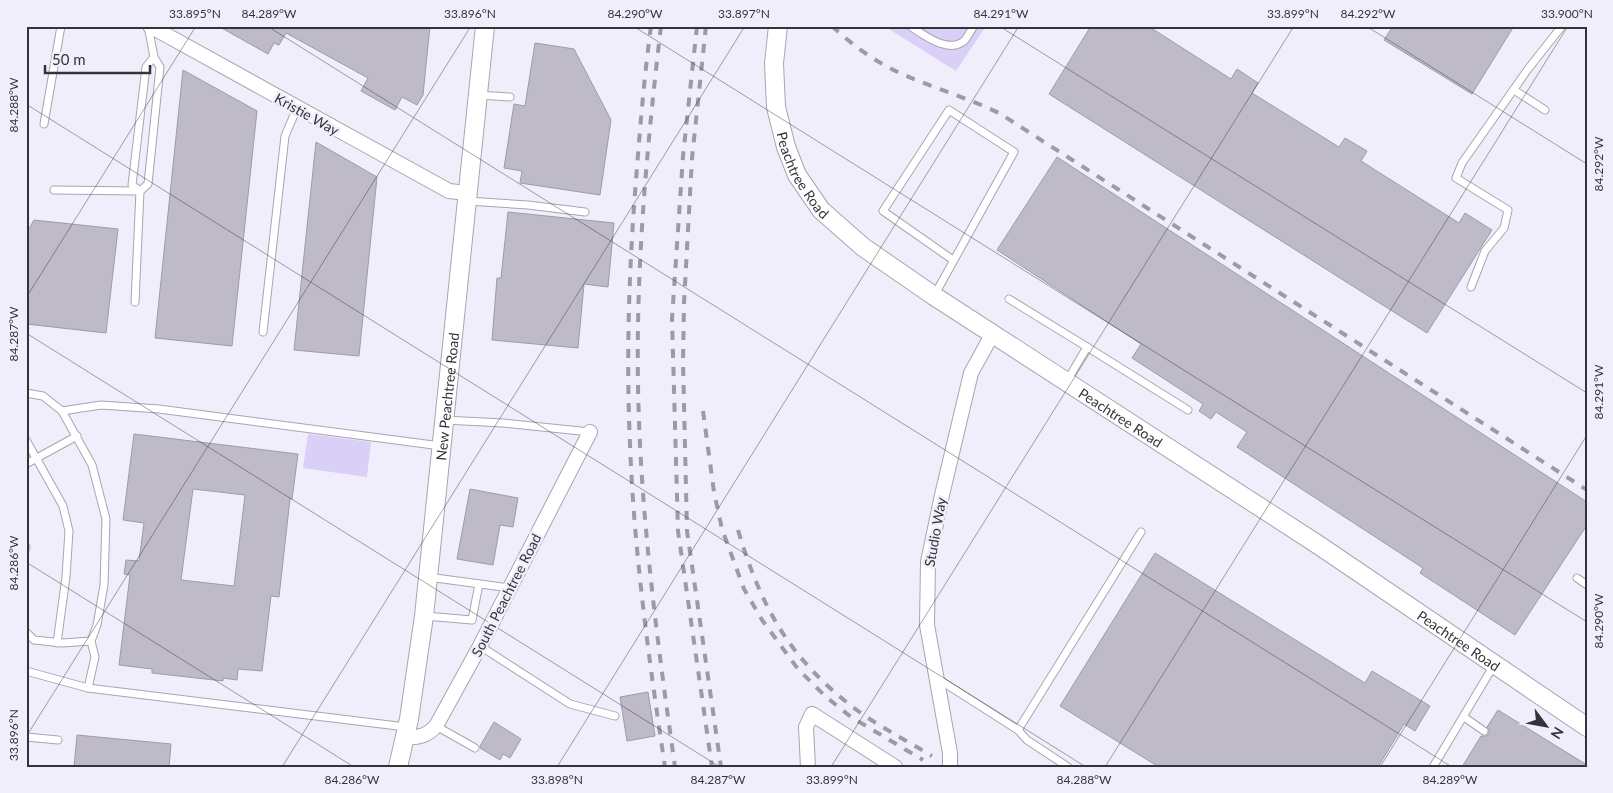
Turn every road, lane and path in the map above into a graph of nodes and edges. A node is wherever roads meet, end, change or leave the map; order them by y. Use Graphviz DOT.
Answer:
graph roads {
  1 [pos="61,26"];
  2 [pos="149,26"];
  3 [pos="485,26"];
  4 [pos="778,26"];
  5 [pos="910,26"];
  6 [pos="974,26"];
  7 [pos="1562,26"];
  8 [pos="154,57"];
  9 [pos="1514,90"];
  10 [pos="478,95"];
  11 [pos="510,97"];
  12 [pos="297,108"];
  13 [pos="1545,110"];
  14 [pos="44,124"];
  15 [pos="54,190"];
  16 [pos="140,191"];
  17 [pos="467,197"];
  18 [pos="585,212"];
  19 [pos="953,260"];
  20 [pos="1471,286"];
  21 [pos="934,296"];
  22 [pos="1010,299"];
  23 [pos="135,302"];
  24 [pos="263,332"];
  25 [pos="993,333"];
  26 [pos="1087,347"];
  27 [pos="1066,382"];
  28 [pos="26,393"];
  29 [pos="1188,410"];
  30 [pos="62,411"];
  31 [pos="444,420"];
  32 [pos="590,432"];
  33 [pos="77,436"];
  34 [pos="26,440"];
  35 [pos="441,446"];
  36 [pos="36,459"];
  37 [pos="26,464"];
  38 [pos="1141,532"];
  39 [pos="428,577"];
  40 [pos="1577,578"];
  41 [pos="479,584"];
  42 [pos="1587,585"];
  43 [pos="510,588"];
  44 [pos="424,616"];
  45 [pos="26,632"];
  46 [pos="91,641"];
  47 [pos="57,643"];
  48 [pos="480,646"];
  49 [pos="1494,664"];
  50 [pos="26,670"];
  51 [pos="936,677"];
  52 [pos="88,688"];
  53 [pos="615,716"];
  54 [pos="1464,717"];
  55 [pos="1585,723"];
  56 [pos="436,726"];
  57 [pos="1018,730"];
  58 [pos="1484,731"];
  59 [pos="406,732"];
  60 [pos="26,736"];
  61 [pos="58,740"];
  62 [pos="475,748"];
  63 [pos="398,767"];
  64 [pos="808,767"];
  65 [pos="895,767"];
  66 [pos="950,767"];
  67 [pos="1068,767"];
  68 [pos="1433,767"];
  1 -- 14 [label="lane"];
  2 -- 8 [label="lane"];
  2 -- 12 [label="street, Kristie Way"];
  3 -- 10 [label="street, New Peachtree Road"];
  4 -- 21 [label="street, Peachtree Road"];
  5 -- 6 [label="lane"];
  7 -- 9 [label="lane"];
  8 -- 16 [label="lane"];
  8 -- 16 [label="lane"];
  9 -- 13 [label="lane"];
  9 -- 20 [label="lane"];
  10 -- 11 [label="lane"];
  10 -- 17 [label="street, New Peachtree Road"];
  12 -- 17 [label="street, Kristie Way"];
  12 -- 24 [label="lane"];
  15 -- 16 [label="lane"];
  16 -- 23 [label="lane"];
  17 -- 18 [label="lane"];
  17 -- 31 [label="street, New Peachtree Road"];
  19 -- 19 [label="lane"];
  19 -- 21 [label="lane"];
  21 -- 25 [label="street, Peachtree Road"];
  22 -- 26 [label="lane"];
  25 -- 27 [label="street, Peachtree Road"];
  25 -- 51 [label="street, Studio Way"];
  26 -- 27 [label="lane"];
  26 -- 29 [label="lane"];
  27 -- 49 [label="street, Peachtree Road"];
  28 -- 30 [label="lane"];
  30 -- 33 [label="lane"];
  30 -- 35 [label="lane"];
  31 -- 32 [label="lane"];
  31 -- 35 [label="street, New Peachtree Road"];
  32 -- 43 [label="street, South Peachtree Road"];
  33 -- 36 [label="lane"];
  33 -- 46 [label="lane"];
  34 -- 36 [label="lane"];
  35 -- 39 [label="street, New Peachtree Road"];
  36 -- 37 [label="lane"];
  36 -- 47 [label="lane"];
  38 -- 57 [label="lane"];
  39 -- 41 [label="lane"];
  39 -- 44 [label="street, New Peachtree Road"];
  40 -- 42 [label="lane"];
  41 -- 43 [label="lane"];
  41 -- 44 [label="lane"];
  43 -- 48 [label="street, South Peachtree Road"];
  44 -- 59 [label="street, New Peachtree Road"];
  45 -- 47 [label="lane"];
  46 -- 47 [label="lane"];
  46 -- 52 [label="lane"];
  48 -- 53 [label="lane"];
  48 -- 56 [label="street, South Peachtree Road"];
  49 -- 54 [label="lane"];
  49 -- 55 [label="street, Peachtree Road"];
  50 -- 52 [label="lane"];
  51 -- 57 [label="lane"];
  51 -- 66 [label="street, Studio Way"];
  52 -- 59 [label="lane"];
  54 -- 58 [label="lane"];
  54 -- 68 [label="lane"];
  56 -- 59 [label="street"];
  56 -- 62 [label="lane"];
  57 -- 67 [label="lane"];
  59 -- 63 [label="street, New Peachtree Road"];
  60 -- 61 [label="lane"];
  64 -- 65 [label="street"];
}
